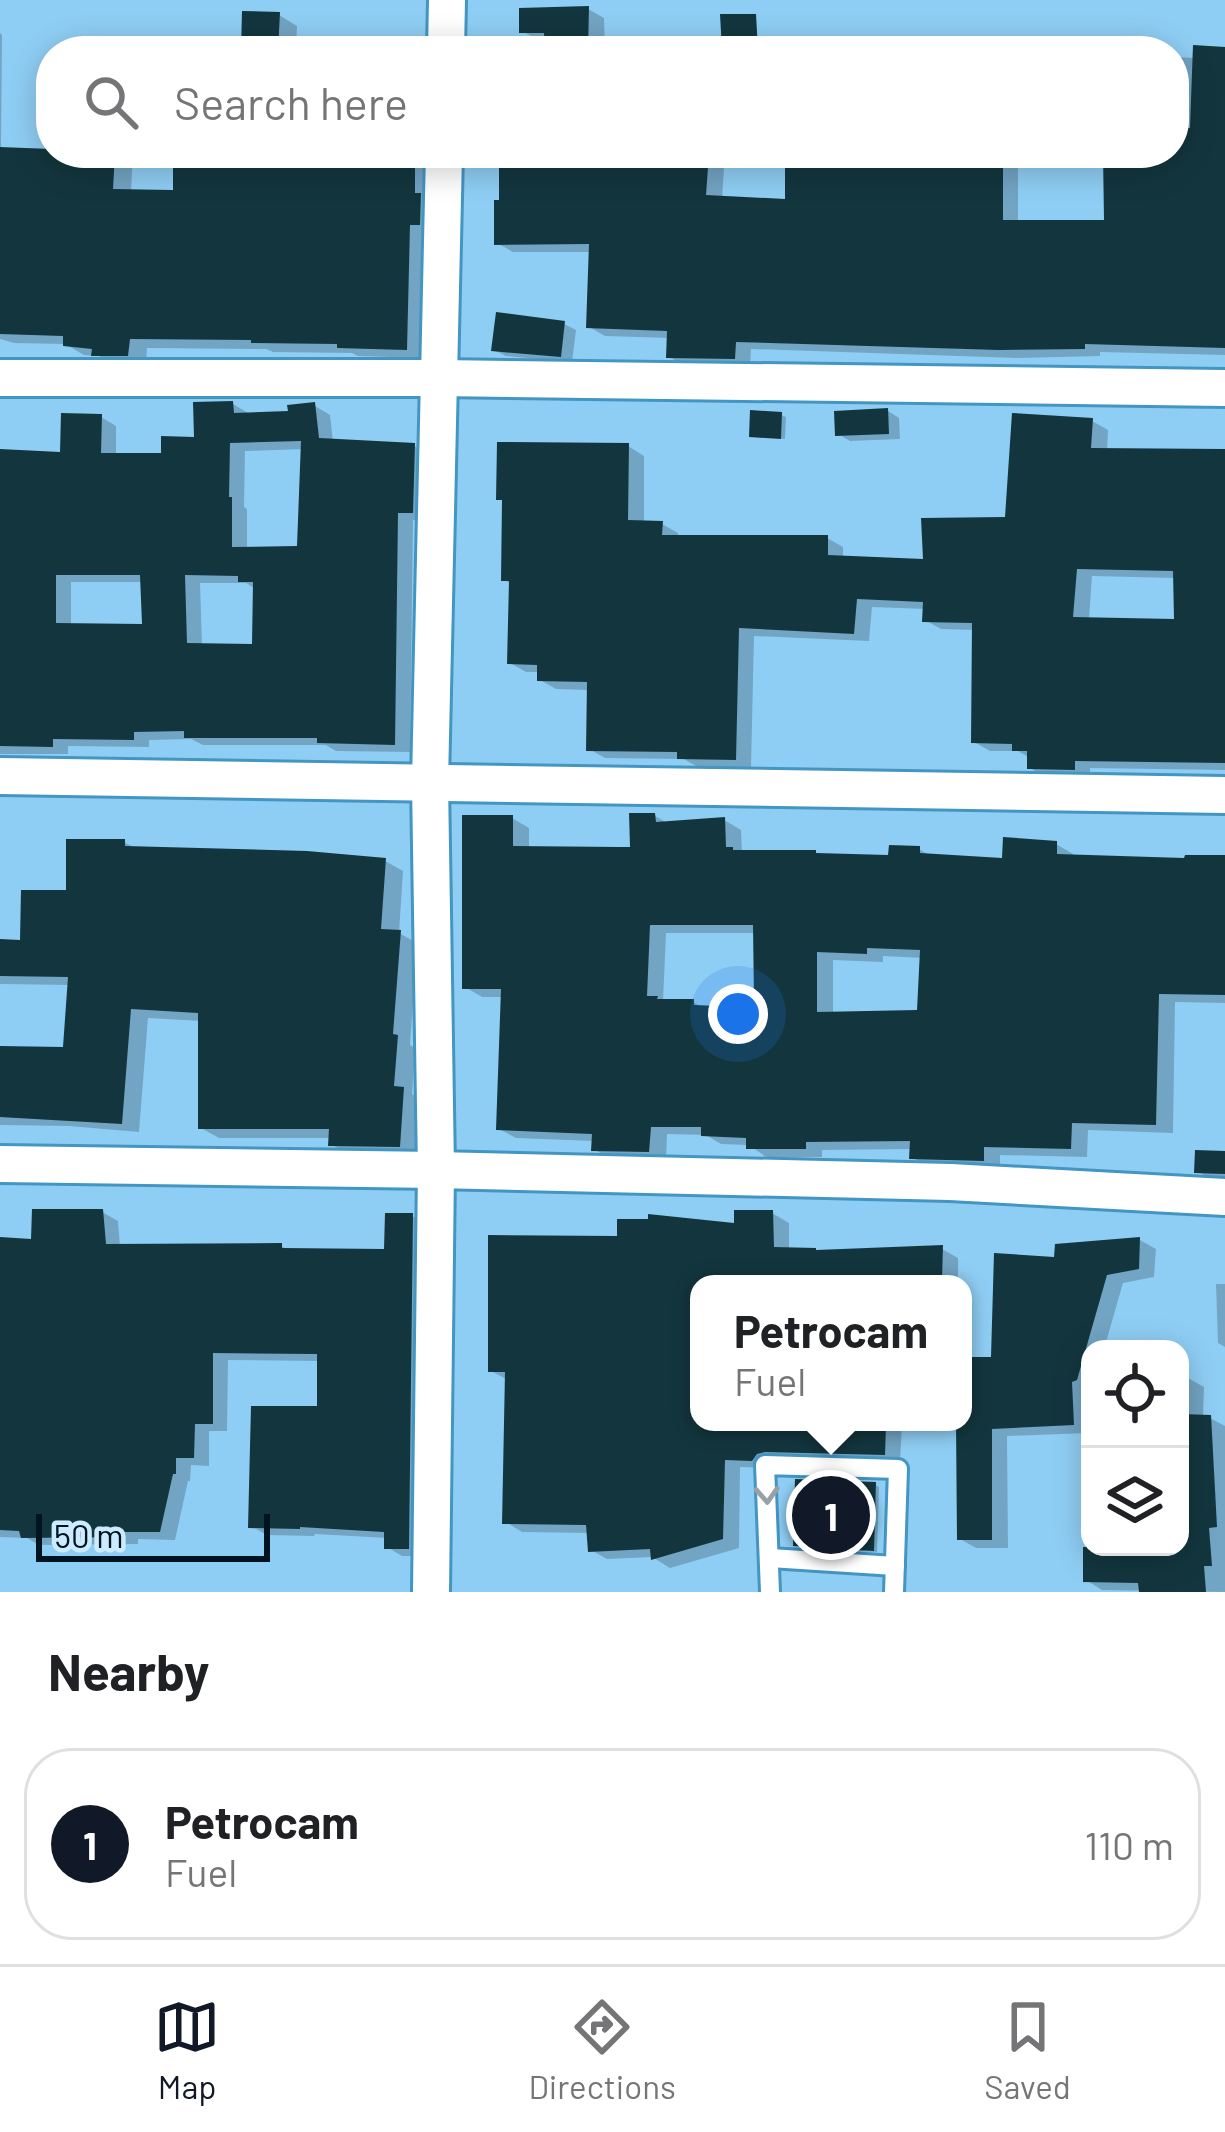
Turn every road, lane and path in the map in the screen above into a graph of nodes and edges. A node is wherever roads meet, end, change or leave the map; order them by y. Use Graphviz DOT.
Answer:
graph roads {
  1 [pos="448,0"];
  2 [pos="447,36"];
  3 [pos="444,168"];
  4 [pos="0,378"];
  5 [pos="439,378"];
  6 [pos="1225,388"];
  7 [pos="0,776"];
  8 [pos="430,782"];
  9 [pos="1225,795"];
  10 [pos="0,1164"];
  11 [pos="436,1170"];
  12 [pos="1225,1197"];
  13 [pos="770,1558"];
  14 [pos="895,1566"];
  15 [pos="431,1592"];
  16 [pos="770,1592"];
  17 [pos="894,1592"];
  1 -- 2 [label="street"];
  3 -- 5 [label="street"];
  4 -- 5 [label="street"];
  5 -- 6 [label="street"];
  5 -- 8 [label="street"];
  7 -- 8 [label="street"];
  8 -- 9 [label="street"];
  8 -- 11 [label="street"];
  10 -- 11 [label="street"];
  11 -- 12 [label="street"];
  11 -- 15 [label="street"];
  13 -- 14 [label="lane"];
  14 -- 13 [label="lane, one-way"];
  13 -- 16 [label="lane"];
  14 -- 17 [label="lane"];
}
